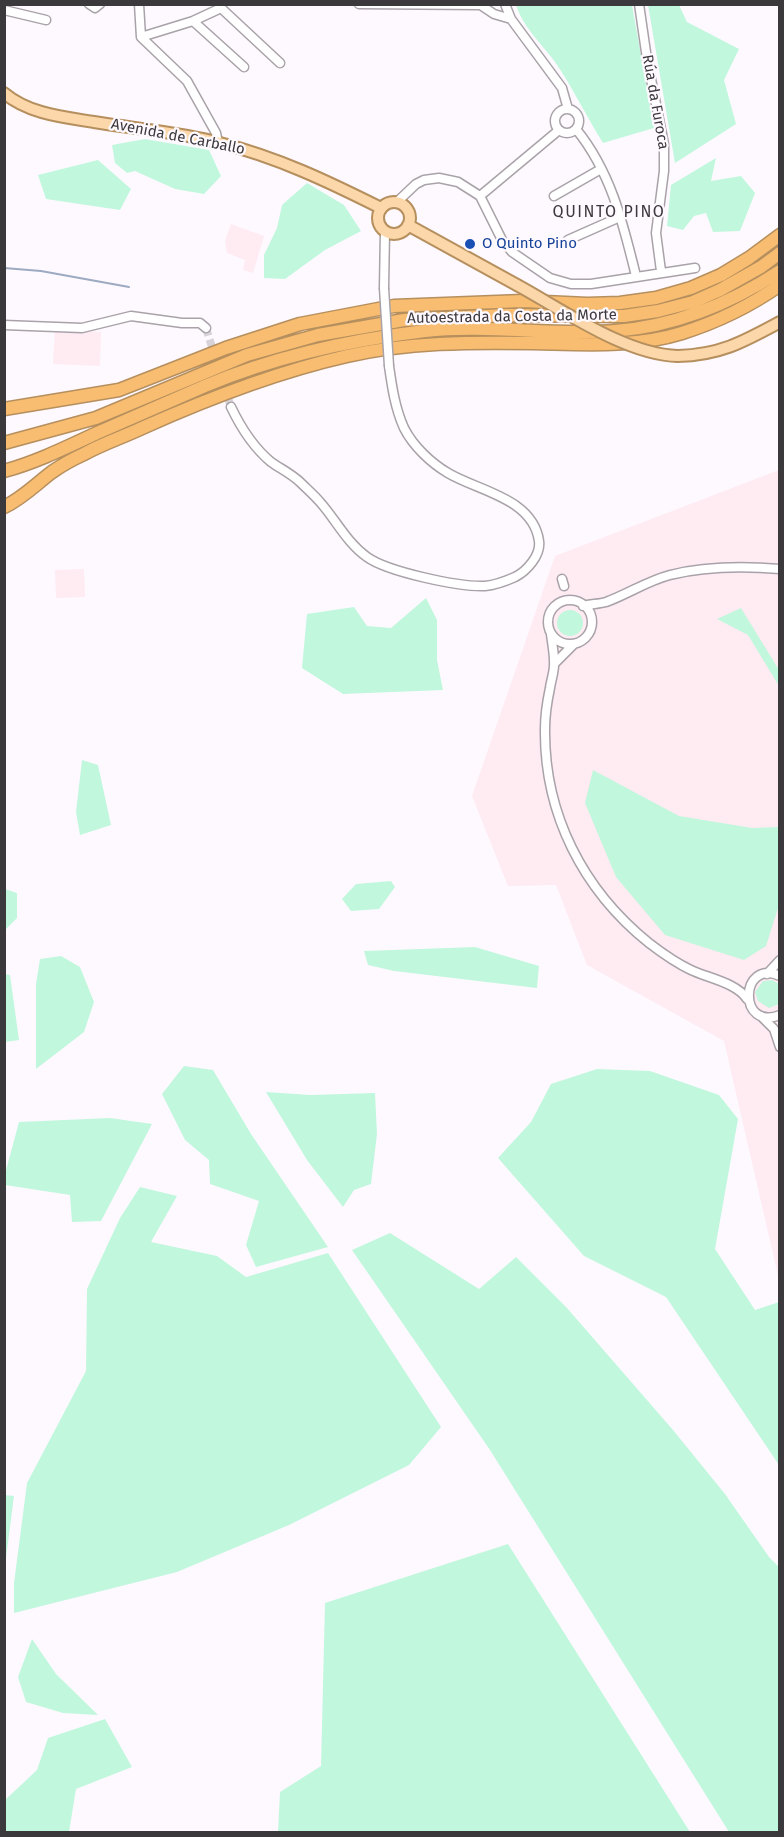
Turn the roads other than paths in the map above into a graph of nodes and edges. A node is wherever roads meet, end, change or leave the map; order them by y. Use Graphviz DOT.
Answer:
graph roads {
  1 [pos="89,4"];
  2 [pos="100,4"];
  3 [pos="138,4"];
  4 [pos="359,4"];
  5 [pos="505,4"];
  6 [pos="639,4"];
  7 [pos="479,5"];
  8 [pos="4,10"];
  9 [pos="46,20"];
  10 [pos="511,20"];
  11 [pos="194,21"];
  12 [pos="141,37"];
  13 [pos="280,63"];
  14 [pos="244,67"];
  15 [pos="4,93"];
  16 [pos="568,109"];
  17 [pos="576,129"];
  18 [pos="559,130"];
  19 [pos="218,142"];
  20 [pos="601,169"];
  21 [pos="480,195"];
  22 [pos="554,196"];
  23 [pos="397,202"];
  24 [pos="381,208"];
  25 [pos="622,216"];
  26 [pos="408,225"];
  27 [pos="385,231"];
  28 [pos="780,235"];
  29 [pos="568,240"];
  30 [pos="780,253"];
  31 [pos="695,268"];
  32 [pos="780,270"];
  33 [pos="661,272"];
  34 [pos="636,276"];
  35 [pos="780,285"];
  36 [pos="780,322"];
  37 [pos="4,325"];
  38 [pos="206,328"];
  39 [pos="231,407"];
  40 [pos="4,409"];
  41 [pos="4,443"];
  42 [pos="4,471"];
  43 [pos="4,507"];
  44 [pos="780,569"];
  45 [pos="605,602"];
  46 [pos="583,606"];
  47 [pos="590,615"];
  48 [pos="551,634"];
  49 [pos="574,644"];
  50 [pos="555,663"];
  51 [pos="780,960"];
  52 [pos="767,974"];
  53 [pos="780,976"];
  54 [pos="753,981"];
  55 [pos="733,986"];
  56 [pos="747,999"];
  57 [pos="761,1015"];
  58 [pos="780,1015"];
  59 [pos="780,1023"];
  60 [pos="777,1035"];
  61 [pos="780,1047"];
  1 -- 2 [label="street"];
  3 -- 12 [label="street"];
  4 -- 7 [label="street"];
  5 -- 10 [label="street"];
  6 -- 33 [label="street, Rúa da Furoca"];
  7 -- 10 [label="street"];
  8 -- 9 [label="street"];
  10 -- 16 [label="street"];
  11 -- 12 [label="street"];
  11 -- 13 [label="street"];
  11 -- 14 [label="street"];
  12 -- 19 [label="street"];
  15 -- 19 [label="main road, Avenida de Carballo"];
  16 -- 17 [label="street"];
  16 -- 18 [label="street"];
  17 -- 18 [label="street"];
  17 -- 20 [label="street"];
  18 -- 21 [label="street"];
  19 -- 24 [label="main road, Avenida de Carballo"];
  20 -- 22 [label="street"];
  20 -- 25 [label="street"];
  21 -- 23 [label="street"];
  21 -- 34 [label="street"];
  23 -- 24 [label="main road"];
  23 -- 26 [label="main road"];
  24 -- 27 [label="main road"];
  25 -- 29 [label="street"];
  25 -- 34 [label="street"];
  26 -- 27 [label="main road"];
  26 -- 36 [label="main road, bridge"];
  27 -- 39 [label="street, bridge"];
  28 -- 40 [label="highway"];
  30 -- 41 [label="highway, Autoestrada da Costa da Morte"];
  31 -- 33 [label="street"];
  32 -- 42 [label="highway, Autoestrada da Costa da Morte"];
  33 -- 34 [label="street"];
  35 -- 43 [label="highway"];
  37 -- 38 [label="street"];
  44 -- 45 [label="street"];
  45 -- 46 [label="street"];
  45 -- 47 [label="street"];
  46 -- 47 [label="street"];
  46 -- 48 [label="street"];
  47 -- 49 [label="street"];
  48 -- 49 [label="street"];
  48 -- 50 [label="street"];
  49 -- 50 [label="street"];
  50 -- 55 [label="street"];
  51 -- 52 [label="street"];
  52 -- 53 [label="street"];
  52 -- 54 [label="street"];
  54 -- 55 [label="street"];
  54 -- 56 [label="street"];
  55 -- 56 [label="street"];
  56 -- 57 [label="street"];
  57 -- 58 [label="street"];
  57 -- 60 [label="street"];
  59 -- 60 [label="street"];
  60 -- 61 [label="street"];
}
